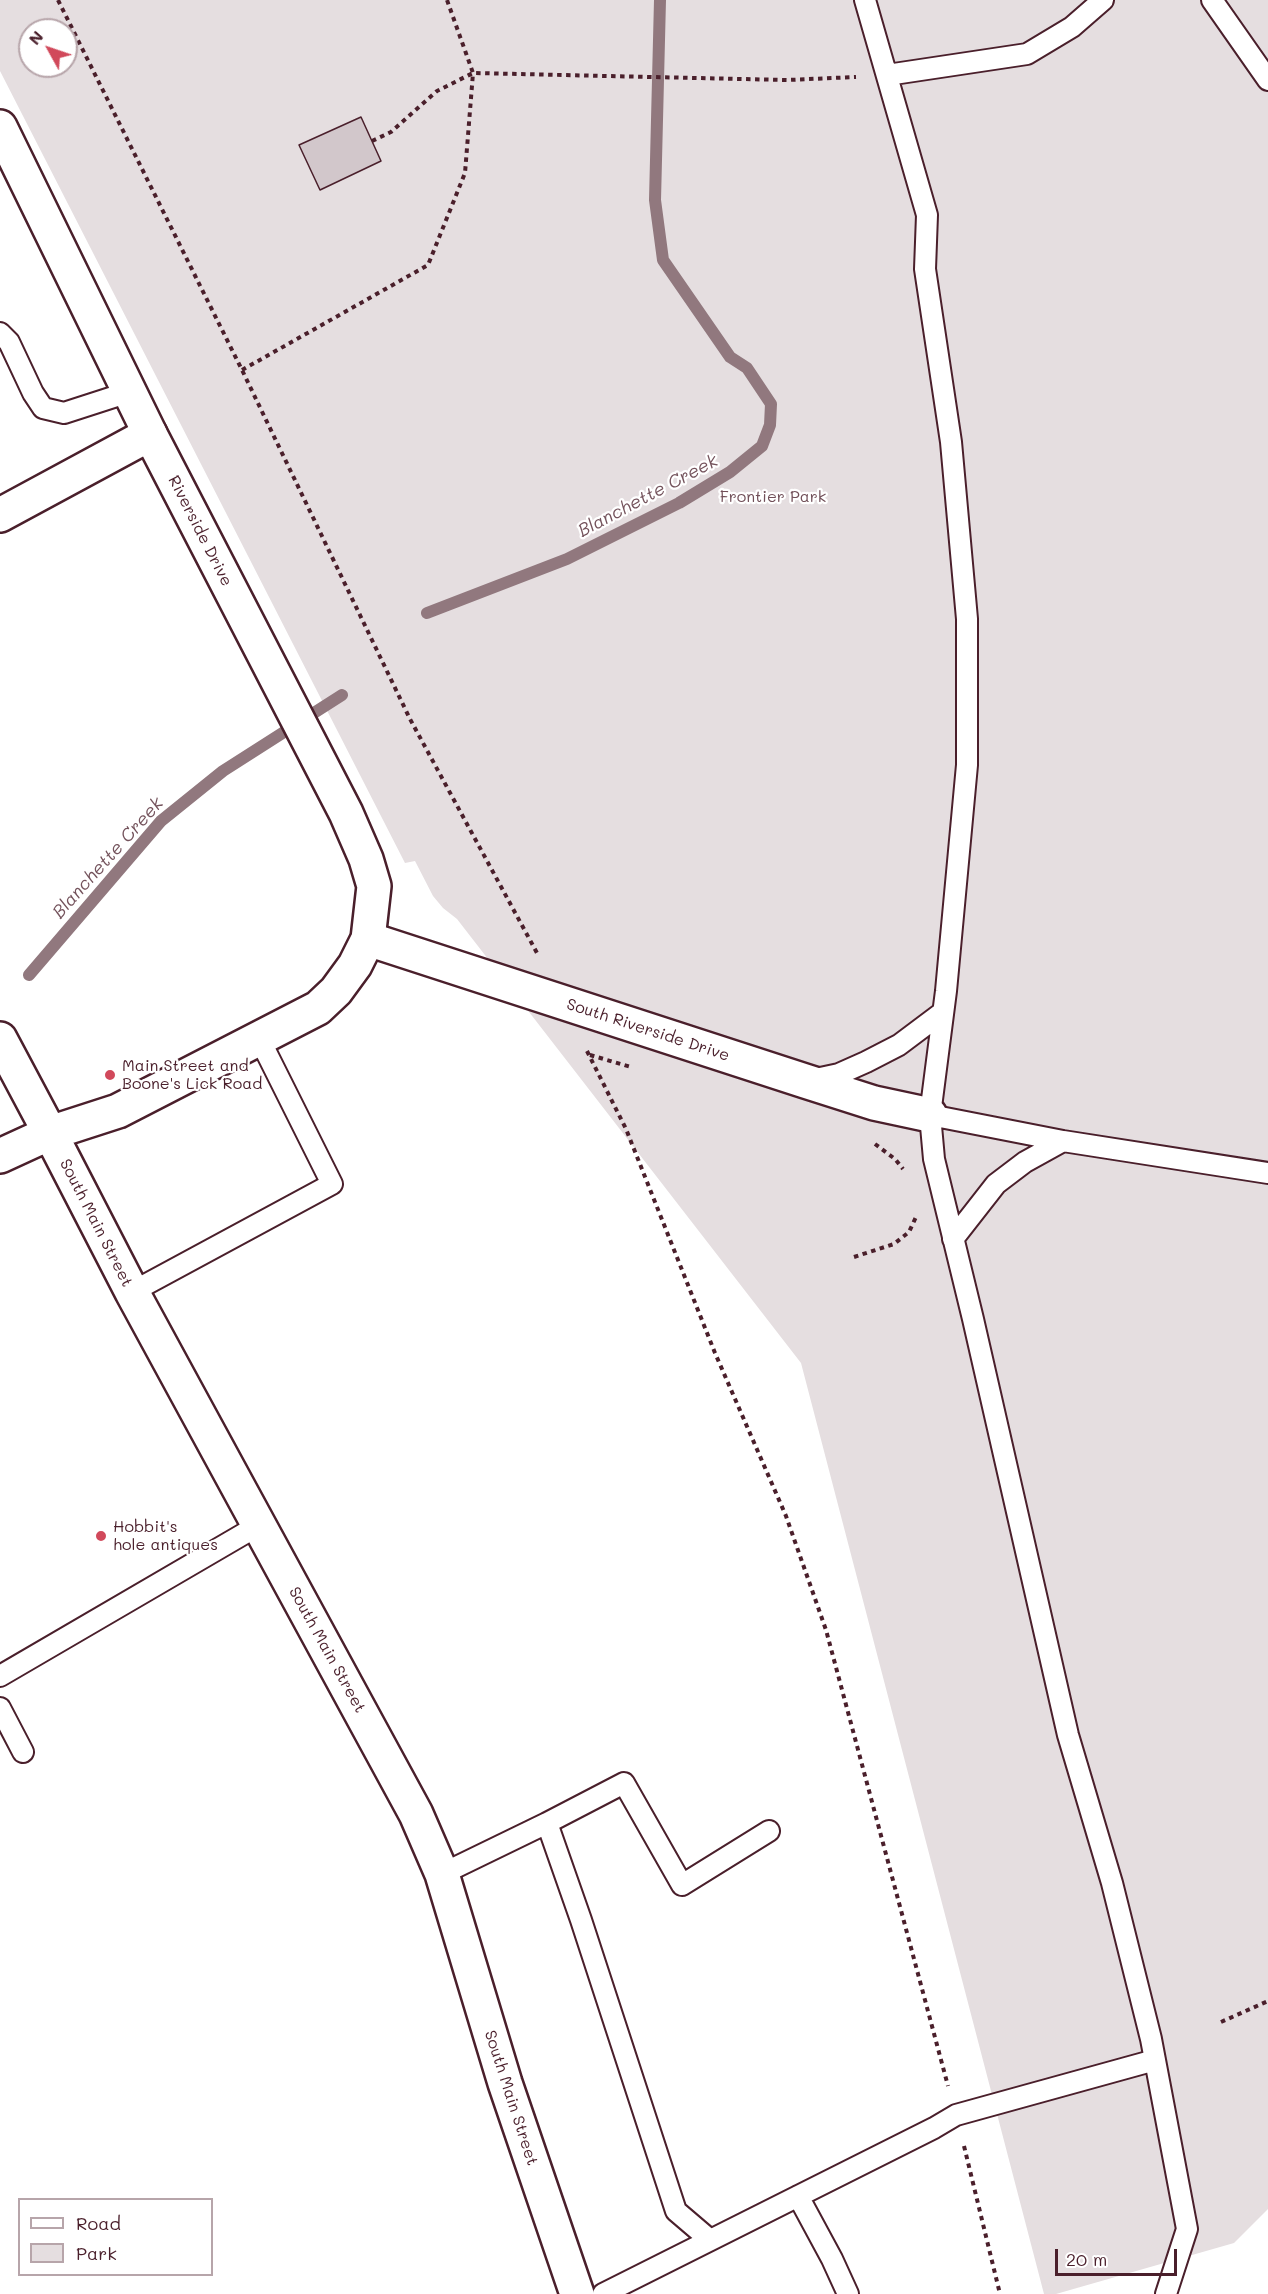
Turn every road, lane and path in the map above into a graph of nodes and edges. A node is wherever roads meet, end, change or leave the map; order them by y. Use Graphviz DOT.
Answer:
graph roads {
  1 [pos="58,0"];
  2 [pos="447,0"];
  3 [pos="865,0"];
  4 [pos="1103,0"];
  5 [pos="1212,0"];
  6 [pos="473,73"];
  7 [pos="887,75"];
  8 [pos="1268,80"];
  9 [pos="2,139"];
  10 [pos="372,141"];
  11 [pos="0,333"];
  12 [pos="242,370"];
  13 [pos="129,392"];
  14 [pos="150,434"];
  15 [pos="0,515"];
  16 [pos="368,939"];
  17 [pos="564,1004"];
  18 [pos="943,1012"];
  19 [pos="259,1038"];
  20 [pos="0,1039"];
  21 [pos="590,1055"];
  22 [pos="633,1068"];
  23 [pos="805,1081"];
  24 [pos="930,1115"];
  25 [pos="50,1133"];
  26 [pos="872,1141"];
  27 [pos="1064,1141"];
  28 [pos="0,1156"];
  29 [pos="1268,1173"];
  30 [pos="910,1177"];
  31 [pos="916,1216"];
  32 [pos="953,1239"];
  33 [pos="854,1257"];
  34 [pos="132,1292"];
  35 [pos="259,1525"];
  36 [pos="0,1676"];
  37 [pos="0,1708"];
  38 [pos="23,1752"];
  39 [pos="547,1824"];
  40 [pos="769,1832"];
  41 [pos="442,1874"];
  42 [pos="1268,2001"];
  43 [pos="1221,2022"];
  44 [pos="1155,2060"];
  45 [pos="956,2115"];
  46 [pos="798,2196"];
  47 [pos="710,2240"];
  48 [pos="577,2294"];
  49 [pos="603,2294"];
  50 [pos="848,2294"];
  51 [pos="1000,2294"];
  52 [pos="1166,2294"];
  1 -- 12 [label="path"];
  2 -- 6 [label="path"];
  3 -- 7 [label="lane"];
  4 -- 7 [label="lane"];
  5 -- 8 [label="lane"];
  6 -- 7 [label="path"];
  6 -- 10 [label="path"];
  6 -- 12 [label="path"];
  7 -- 18 [label="lane"];
  9 -- 13 [label="street, Riverside Drive"];
  11 -- 13 [label="lane"];
  12 -- 17 [label="path"];
  13 -- 14 [label="street, Riverside Drive"];
  14 -- 15 [label="street"];
  14 -- 16 [label="street, Riverside Drive"];
  16 -- 17 [label="street, South Riverside Drive"];
  16 -- 19 [label="street"];
  17 -- 21 [label="path"];
  17 -- 23 [label="street, South Riverside Drive"];
  18 -- 23 [label="lane"];
  18 -- 24 [label="lane"];
  19 -- 25 [label="street"];
  19 -- 34 [label="lane"];
  20 -- 25 [label="street, South Main Street"];
  21 -- 22 [label="path"];
  21 -- 45 [label="path"];
  23 -- 24 [label="street, South Riverside Drive"];
  24 -- 27 [label="lane"];
  24 -- 32 [label="lane"];
  25 -- 28 [label="street"];
  25 -- 34 [label="street, South Main Street"];
  26 -- 30 [label="path"];
  27 -- 29 [label="lane"];
  27 -- 32 [label="lane"];
  31 -- 33 [label="path"];
  32 -- 44 [label="lane"];
  34 -- 35 [label="street, South Main Street"];
  35 -- 36 [label="lane"];
  35 -- 41 [label="street, South Main Street"];
  37 -- 38 [label="lane"];
  39 -- 40 [label="lane"];
  39 -- 41 [label="lane"];
  39 -- 47 [label="lane"];
  41 -- 48 [label="street, South Main Street"];
  42 -- 43 [label="path"];
  44 -- 45 [label="lane"];
  44 -- 52 [label="lane"];
  45 -- 46 [label="lane"];
  45 -- 51 [label="path"];
  46 -- 47 [label="lane"];
  46 -- 50 [label="lane"];
  47 -- 49 [label="lane"];
}
